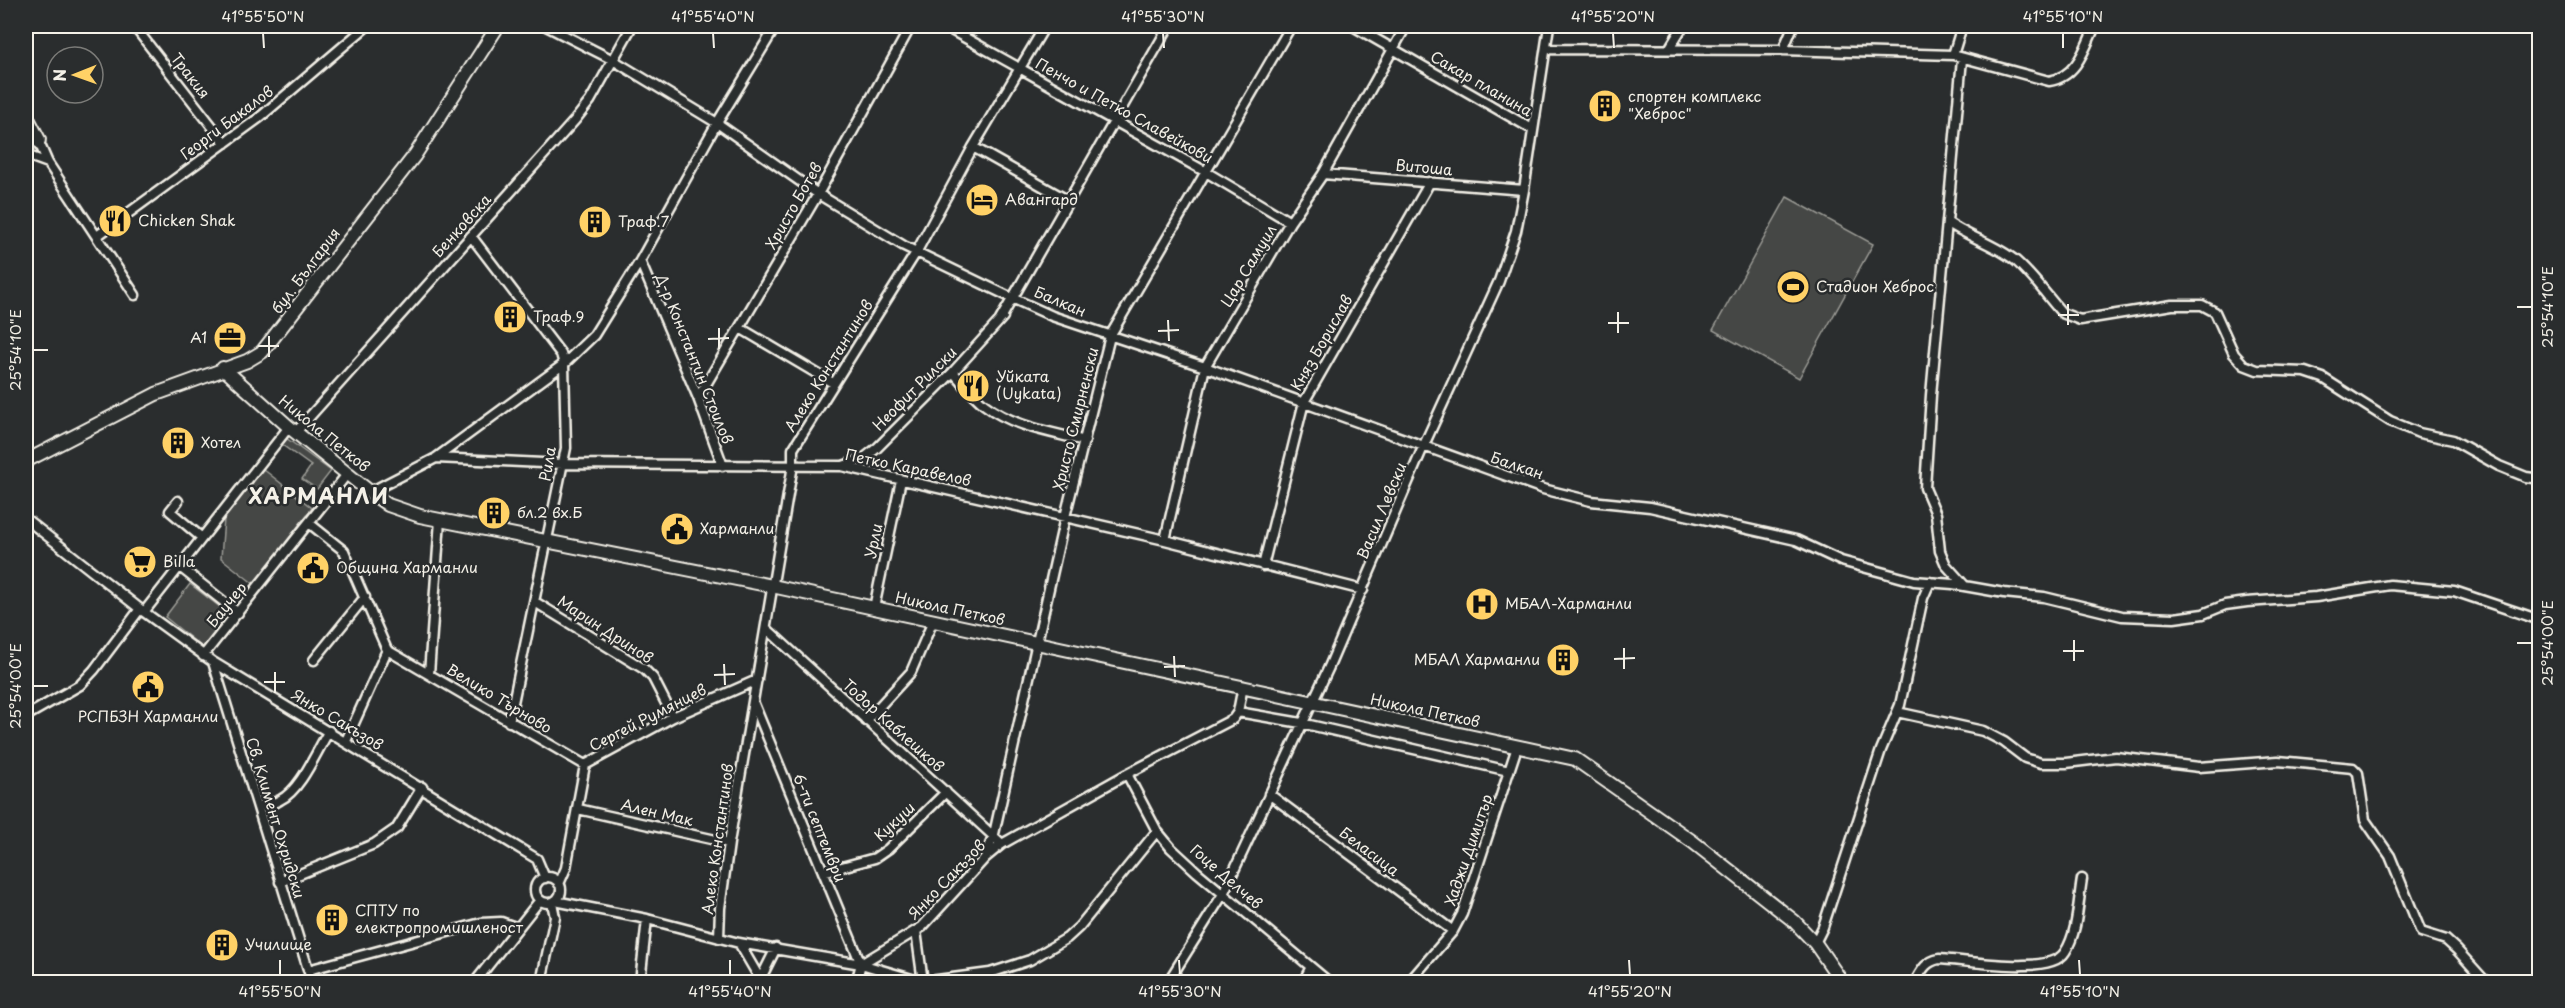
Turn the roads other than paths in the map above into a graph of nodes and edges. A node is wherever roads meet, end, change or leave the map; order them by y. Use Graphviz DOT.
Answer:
graph roads {
  1 [pos="135,26"];
  2 [pos="367,26"];
  3 [pos="498,26"];
  4 [pos="546,26"];
  5 [pos="632,26"];
  6 [pos="776,26"];
  7 [pos="911,26"];
  8 [pos="944,26"];
  9 [pos="1045,26"];
  10 [pos="1169,26"];
  11 [pos="1292,26"];
  12 [pos="1353,26"];
  13 [pos="1406,26"];
  14 [pos="1549,26"];
  15 [pos="1683,26"];
  16 [pos="1793,26"];
  17 [pos="1962,26"];
  18 [pos="2095,26"];
  19 [pos="1393,48"];
  20 [pos="1546,49"];
  21 [pos="1669,49"];
  22 [pos="1784,50"];
  23 [pos="1953,56"];
  24 [pos="1962,59"];
  25 [pos="613,60"];
  26 [pos="1020,69"];
  27 [pos="26,117"];
  28 [pos="1113,121"];
  29 [pos="717,123"];
  30 [pos="1532,129"];
  31 [pos="32,139"];
  32 [pos="225,143"];
  33 [pos="973,147"];
  34 [pos="26,155"];
  35 [pos="48,164"];
  36 [pos="1206,172"];
  37 [pos="1323,174"];
  38 [pos="1430,182"];
  39 [pos="1524,190"];
  40 [pos="818,194"];
  41 [pos="1069,201"];
  42 [pos="1290,222"];
  43 [pos="1947,222"];
  44 [pos="97,236"];
  45 [pos="471,236"];
  46 [pos="917,250"];
  47 [pos="640,261"];
  48 [pos="135,295"];
  49 [pos="1016,298"];
  50 [pos="740,328"];
  51 [pos="1110,336"];
  52 [pos="564,364"];
  53 [pos="1205,367"];
  54 [pos="223,368"];
  55 [pos="952,372"];
  56 [pos="834,383"];
  57 [pos="698,398"];
  58 [pos="1304,402"];
  59 [pos="292,429"];
  60 [pos="1085,441"];
  61 [pos="1424,445"];
  62 [pos="436,458"];
  63 [pos="27,459"];
  64 [pos="563,464"];
  65 [pos="793,465"];
  66 [pos="723,466"];
  67 [pos="842,466"];
  68 [pos="348,473"];
  69 [pos="2540,479"];
  70 [pos="901,480"];
  71 [pos="370,492"];
  72 [pos="178,501"];
  73 [pos="1065,517"];
  74 [pos="26,519"];
  75 [pos="440,520"];
  76 [pos="309,523"];
  77 [pos="202,538"];
  78 [pos="1165,540"];
  79 [pos="546,543"];
  80 [pos="1263,566"];
  81 [pos="180,567"];
  82 [pos="1930,582"];
  83 [pos="772,586"];
  84 [pos="1965,586"];
  85 [pos="1363,590"];
  86 [pos="365,597"];
  87 [pos="535,602"];
  88 [pos="874,608"];
  89 [pos="142,610"];
  90 [pos="238,613"];
  91 [pos="2540,620"];
  92 [pos="933,621"];
  93 [pos="766,628"];
  94 [pos="1037,642"];
  95 [pos="387,650"];
  96 [pos="203,656"];
  97 [pos="314,660"];
  98 [pos="213,662"];
  99 [pos="429,674"];
  100 [pos="757,680"];
  101 [pos="1243,686"];
  102 [pos="1311,702"];
  103 [pos="753,703"];
  104 [pos="1238,712"];
  105 [pos="1897,712"];
  106 [pos="26,716"];
  107 [pos="673,717"];
  108 [pos="866,721"];
  109 [pos="509,722"];
  110 [pos="1300,723"];
  111 [pos="329,731"];
  112 [pos="346,741"];
  113 [pos="1517,747"];
  114 [pos="585,765"];
  115 [pos="1509,771"];
  116 [pos="1127,774"];
  117 [pos="422,787"];
  118 [pos="946,792"];
  119 [pos="1269,794"];
  120 [pos="258,807"];
  121 [pos="578,810"];
  122 [pos="1157,831"];
  123 [pos="994,834"];
  124 [pos="729,843"];
  125 [pos="1002,844"];
  126 [pos="985,858"];
  127 [pos="823,872"];
  128 [pos="545,878"];
  129 [pos="2082,879"];
  130 [pos="280,882"];
  131 [pos="559,884"];
  132 [pos="1223,894"];
  133 [pos="540,900"];
  134 [pos="553,902"];
  135 [pos="647,920"];
  136 [pos="518,928"];
  137 [pos="1453,931"];
  138 [pos="916,932"];
  139 [pos="719,938"];
  140 [pos="739,943"];
  141 [pos="1815,943"];
  142 [pos="776,948"];
  143 [pos="861,964"];
  144 [pos="1311,967"];
  145 [pos="308,969"];
  146 [pos="2540,980"];
  147 [pos="759,981"];
  148 [pos="312,982"];
  149 [pos="475,982"];
  150 [pos="541,982"];
  151 [pos="640,982"];
  152 [pos="856,982"];
  153 [pos="923,982"];
  154 [pos="1168,982"];
  155 [pos="1303,982"];
  156 [pos="1329,982"];
  157 [pos="1409,982"];
  158 [pos="1842,982"];
  159 [pos="1915,982"];
  160 [pos="2486,982"];
  161 [pos="2535,982"];
  1 -- 32 [label="street, Тракия"];
  2 -- 32 [label="street, Георги Бакалов"];
  3 -- 54 [label="street, бул. България"];
  4 -- 25 [label="street, Балкан"];
  5 -- 25 [label="street, Бенковска"];
  6 -- 29 [label="street"];
  7 -- 40 [label="street, Христо Ботев"];
  8 -- 26 [label="street, Пенчо и Петко Славейкови"];
  9 -- 26 [label="street, Алеко Константинов"];
  10 -- 28 [label="street, Неофит Рилски"];
  11 -- 36 [label="street, Христо Смирненски"];
  12 -- 19 [label="street, Сакар планина"];
  13 -- 19 [label="street, Цар Самуил"];
  14 -- 20 [label="street, Васил Левски"];
  15 -- 21 [label="street"];
  16 -- 22 [label="street"];
  17 -- 23 [label="street"];
  18 -- 24 [label="street"];
  19 -- 30 [label="street, Сакар планина"];
  19 -- 37 [label="street, Цар Самуил"];
  20 -- 21 [label="street"];
  20 -- 30 [label="street, Васил Левски"];
  21 -- 22 [label="street"];
  22 -- 23 [label="street"];
  23 -- 24 [label="street"];
  24 -- 43 [label="street"];
  25 -- 29 [label="street, Балкан"];
  25 -- 45 [label="street, Бенковска"];
  26 -- 28 [label="street, Пенчо и Петко Славейкови"];
  26 -- 33 [label="street, Алеко Константинов"];
  27 -- 31 [label="main road"];
  28 -- 36 [label="street, Пенчо и Петко Славейкови"];
  28 -- 41 [label="street, Неофит Рилски"];
  29 -- 40 [label="street, Балкан"];
  29 -- 47 [label="street"];
  30 -- 39 [label="street, Васил Левски"];
  31 -- 35 [label="street"];
  32 -- 44 [label="street, Георги Бакалов"];
  33 -- 41 [label="street"];
  33 -- 46 [label="street, Алеко Константинов"];
  34 -- 35 [label="street"];
  35 -- 44 [label="street"];
  36 -- 42 [label="street, Пенчо и Петко Славейкови"];
  36 -- 51 [label="street, Христо Смирненски"];
  37 -- 38 [label="street, Витоша"];
  37 -- 42 [label="street, Цар Самуил"];
  38 -- 39 [label="street, Витоша"];
  38 -- 58 [label="street, Княз Борислав"];
  39 -- 61 [label="street, Васил Левски"];
  40 -- 46 [label="street, Балкан"];
  40 -- 50 [label="street, Христо Ботев"];
  41 -- 49 [label="street, Неофит Рилски"];
  42 -- 53 [label="street, Цар Самуил"];
  43 -- 69 [label="street"];
  43 -- 84 [label="street"];
  44 -- 48 [label="street"];
  45 -- 52 [label="street, Рила"];
  45 -- 59 [label="street, Бенковска"];
  46 -- 49 [label="street, Балкан"];
  46 -- 56 [label="street, Алеко Константинов"];
  47 -- 52 [label="street"];
  47 -- 57 [label="street, Д-р Константин Стоилов"];
  49 -- 51 [label="street, Балкан"];
  49 -- 55 [label="street, Неофит Рилски"];
  50 -- 56 [label="street"];
  50 -- 57 [label="street, Христо Ботев"];
  51 -- 53 [label="street, Балкан"];
  51 -- 60 [label="street, Христо Смирненски"];
  52 -- 62 [label="street"];
  52 -- 64 [label="street, Рила"];
  53 -- 58 [label="street, Балкан"];
  53 -- 78 [label="street, Цар Самуил"];
  54 -- 59 [label="street, Никола Петков"];
  54 -- 63 [label="street, бул. България"];
  55 -- 60 [label="street"];
  55 -- 67 [label="street, Неофит Рилски"];
  56 -- 65 [label="street, Алеко Константинов"];
  57 -- 66 [label="street, Д-р Константин Стоилов"];
  58 -- 61 [label="street, Балкан"];
  58 -- 80 [label="street, Княз Борислав"];
  59 -- 68 [label="street, Никола Петков"];
  59 -- 77 [label="street, Бенковска"];
  60 -- 73 [label="street, Христо Смирненски"];
  61 -- 82 [label="street, Балкан"];
  61 -- 85 [label="street, Васил Левски"];
  62 -- 64 [label="street, Петко Каравелов"];
  62 -- 71 [label="street"];
  64 -- 66 [label="street, Петко Каравелов"];
  64 -- 79 [label="street, Рила"];
  65 -- 66 [label="street, Петко Каравелов"];
  65 -- 67 [label="street, Петко Каравелов"];
  65 -- 83 [label="street, Алеко Константинов"];
  67 -- 70 [label="street, Петко Каравелов"];
  68 -- 71 [label="street, Никола Петков"];
  68 -- 76 [label="street, Баучер"];
  70 -- 73 [label="street, Петко Каравелов"];
  70 -- 88 [label="street, Урли"];
  71 -- 75 [label="street, Никола Петков"];
  72 -- 77 [label="street"];
  73 -- 78 [label="street, Петко Каравелов"];
  73 -- 94 [label="street, Христо Смирненски"];
  74 -- 89 [label="street, Янко Сакъзов"];
  75 -- 79 [label="street, Никола Петков"];
  75 -- 99 [label="street"];
  76 -- 86 [label="street"];
  76 -- 90 [label="street, Баучер"];
  77 -- 81 [label="street, Бенковска"];
  78 -- 80 [label="street, Петко Каравелов"];
  79 -- 83 [label="street, Никола Петков"];
  79 -- 87 [label="street, Рила"];
  80 -- 85 [label="street, Петко Каравелов"];
  81 -- 89 [label="street, Бенковска"];
  81 -- 90 [label="street"];
  82 -- 84 [label="street, Балкан"];
  82 -- 105 [label="street"];
  83 -- 88 [label="street, Никола Петков"];
  83 -- 93 [label="street, Алеко Константинов"];
  84 -- 91 [label="street, Балкан"];
  85 -- 102 [label="street, Васил Левски"];
  86 -- 95 [label="street"];
  86 -- 97 [label="street"];
  87 -- 107 [label="street, Марин Дринов"];
  87 -- 109 [label="street, Рила"];
  88 -- 92 [label="street, Никола Петков"];
  89 -- 96 [label="street, Янко Сакъзов"];
  89 -- 106 [label="street, Бенковска"];
  90 -- 96 [label="street, Баучер"];
  92 -- 94 [label="street, Никола Петков"];
  92 -- 108 [label="street"];
  93 -- 100 [label="street, Алеко Константинов"];
  93 -- 108 [label="street, Тодор Каблешков"];
  94 -- 101 [label="street, Никола Петков"];
  94 -- 123 [label="street, Христо Смирненски"];
  95 -- 99 [label="street, Велико Търново"];
  95 -- 112 [label="street"];
  96 -- 98 [label="street, Янко Сакъзов"];
  98 -- 111 [label="street, Янко Сакъзов"];
  98 -- 120 [label="street, Св. Климент Охридски"];
  99 -- 109 [label="street, Велико Търново"];
  100 -- 103 [label="street, Алеко Константинов"];
  100 -- 107 [label="street, Сергей Румянцев"];
  101 -- 102 [label="street, Никола Петков"];
  101 -- 104 [label="street"];
  102 -- 110 [label="street, Васил Левски"];
  102 -- 113 [label="street, Никола Петков"];
  103 -- 124 [label="street, Алеко Константинов"];
  103 -- 127 [label="street, 6-ти септември"];
  104 -- 110 [label="street"];
  104 -- 116 [label="street, Янко Сакъзов"];
  105 -- 141 [label="street"];
  105 -- 160 [label="street"];
  107 -- 114 [label="street, Сергей Румянцев"];
  108 -- 118 [label="street, Тодор Каблешков"];
  109 -- 114 [label="street, Велико Търново"];
  110 -- 115 [label="street"];
  110 -- 119 [label="street, Васил Левски"];
  111 -- 112 [label="street, Янко Сакъзов"];
  111 -- 120 [label="street"];
  112 -- 117 [label="street, Янко Сакъзов"];
  113 -- 115 [label="street, Хаджи Димитър"];
  113 -- 141 [label="street, Никола Петков"];
  114 -- 121 [label="street"];
  115 -- 137 [label="street, Хаджи Димитър"];
  116 -- 122 [label="street, Гоце Делчев"];
  116 -- 125 [label="street, Янко Сакъзов"];
  117 -- 128 [label="street, Янко Сакъзов"];
  117 -- 130 [label="street"];
  118 -- 123 [label="street, Тодор Каблешков"];
  118 -- 127 [label="street, Кукуш"];
  119 -- 132 [label="street, Васил Левски"];
  119 -- 137 [label="street, Беласица"];
  120 -- 130 [label="street, Св. Климент Охридски"];
  121 -- 124 [label="street, Ален Мак"];
  121 -- 131 [label="street"];
  122 -- 132 [label="street, Гоце Делчев"];
  122 -- 153 [label="street"];
  123 -- 125 [label="street, Тодор Каблешков"];
  123 -- 126 [label="street, Христо Смирненски"];
  124 -- 139 [label="street, Алеко Константинов"];
  125 -- 126 [label="street, Янко Сакъзов"];
  126 -- 138 [label="street, Янко Сакъзов"];
  127 -- 143 [label="street, 6-ти септември"];
  128 -- 131 [label="street"];
  128 -- 133 [label="street"];
  129 -- 159 [label="street"];
  130 -- 145 [label="street, Св. Климент Охридски"];
  131 -- 134 [label="street"];
  132 -- 144 [label="street, Гоце Делчев"];
  132 -- 154 [label="street, Васил Левски"];
  133 -- 134 [label="street"];
  133 -- 136 [label="street"];
  134 -- 135 [label="street"];
  134 -- 150 [label="street"];
  135 -- 139 [label="street"];
  135 -- 151 [label="street"];
  136 -- 145 [label="street"];
  136 -- 149 [label="street"];
  137 -- 157 [label="street, Хаджи Димитър"];
  138 -- 143 [label="street, Янко Сакъзов"];
  138 -- 153 [label="street"];
  139 -- 140 [label="street"];
  140 -- 142 [label="street"];
  140 -- 147 [label="street"];
  141 -- 158 [label="street, Никола Петков"];
  142 -- 143 [label="street"];
  142 -- 147 [label="street"];
  143 -- 152 [label="street"];
  143 -- 153 [label="street"];
  144 -- 155 [label="street"];
  144 -- 156 [label="street, Гоце Делчев"];
  145 -- 148 [label="street, Св. Климент Охридски"];
  146 -- 161 [label="street"];
}
